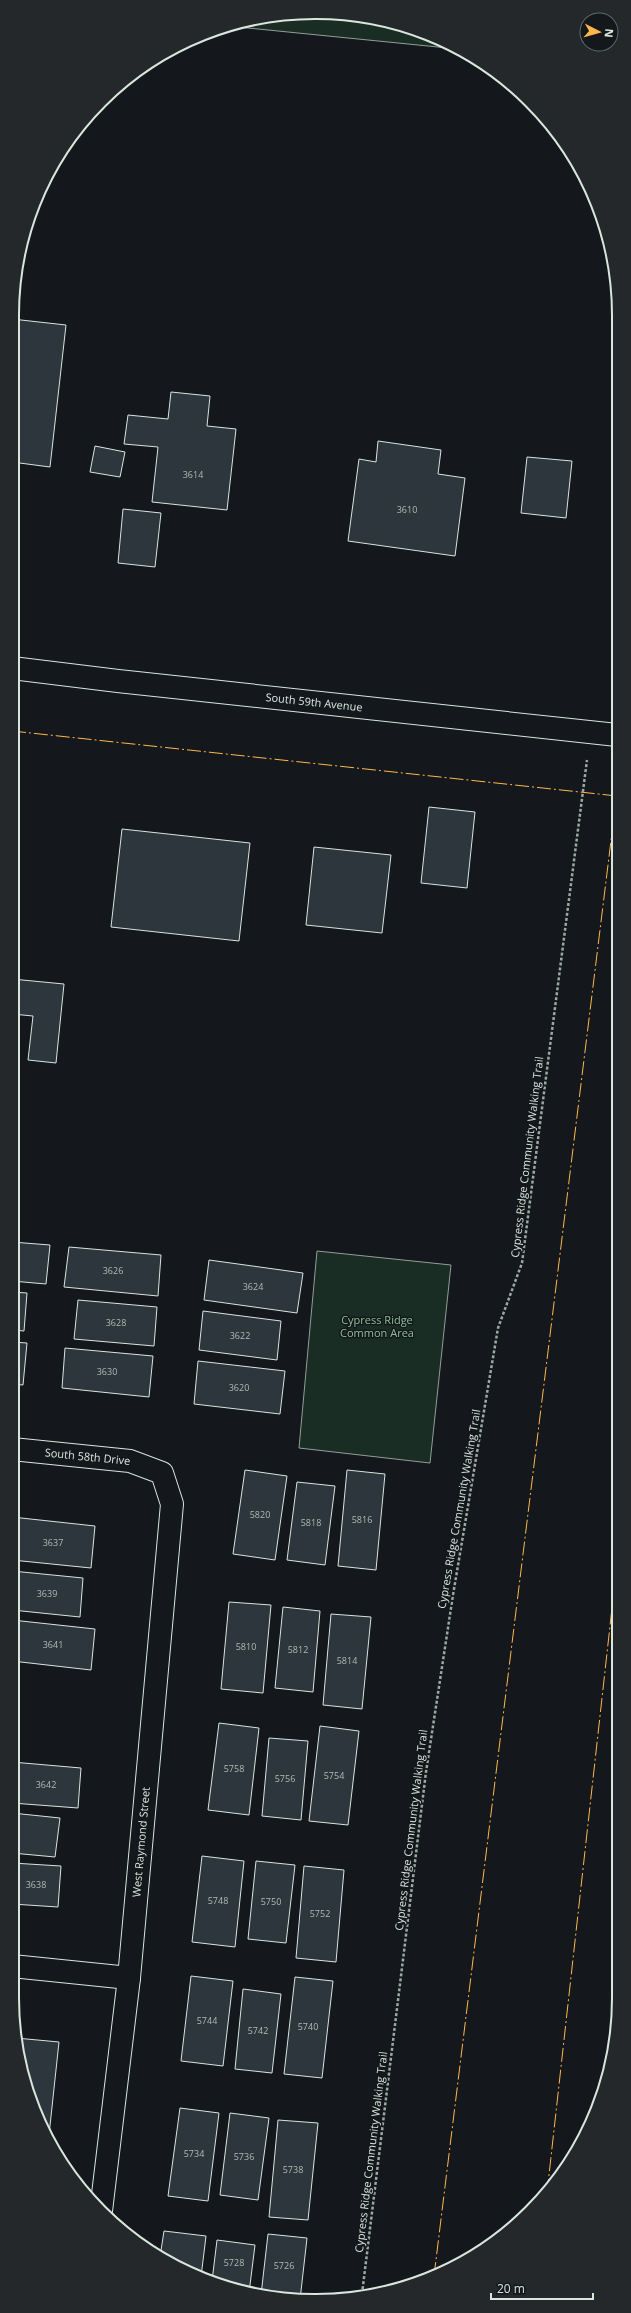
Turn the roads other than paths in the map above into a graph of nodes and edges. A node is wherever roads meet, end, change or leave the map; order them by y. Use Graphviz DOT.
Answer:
graph roads {
  1 [pos="19,669"];
  2 [pos="612,734"];
  3 [pos="19,1450"];
  4 [pos="162,1473"];
  5 [pos="19,1967"];
  6 [pos="129,1978"];
  7 [pos="102,2203"];
  1 -- 2 [label="street, South 59th Avenue"];
  3 -- 4 [label="street, South 58th Drive"];
  4 -- 6 [label="street, West Raymond Street"];
  5 -- 6 [label="street"];
  6 -- 7 [label="street, West Raymond Street"];
}
